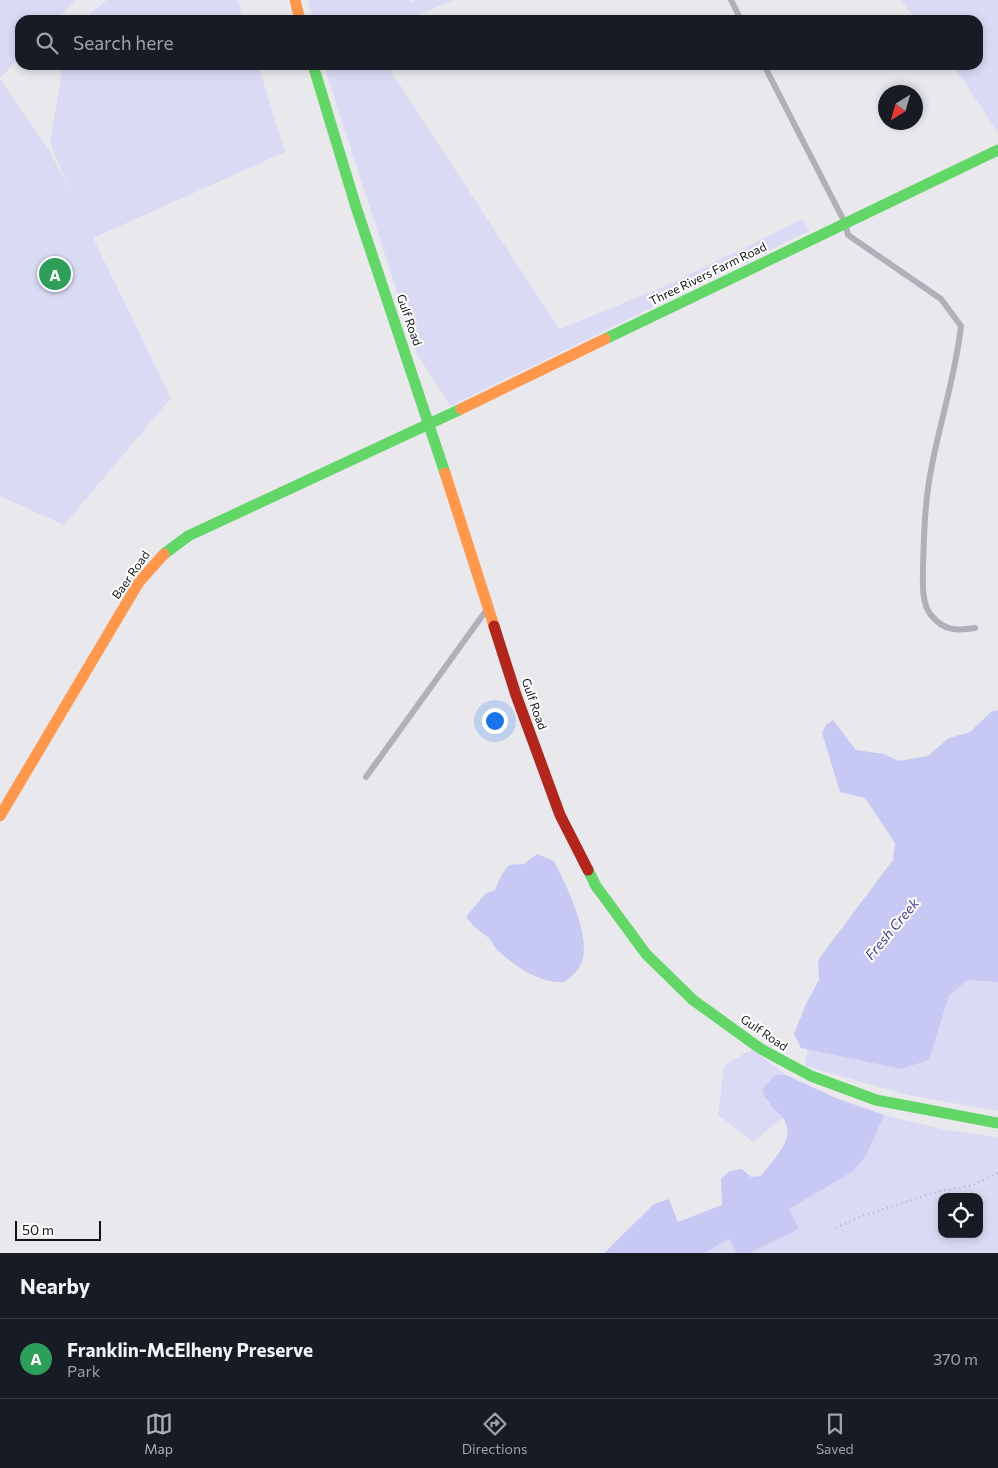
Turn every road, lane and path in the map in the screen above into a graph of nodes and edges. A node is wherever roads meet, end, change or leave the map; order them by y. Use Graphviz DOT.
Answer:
graph roads {
  1 [pos="295,0"];
  2 [pos="731,0"];
  3 [pos="299,15"];
  4 [pos="738,15"];
  5 [pos="315,70"];
  6 [pos="767,70"];
  7 [pos="998,150"];
  8 [pos="845,223"];
  9 [pos="430,425"];
  10 [pos="487,609"];
  11 [pos="975,628"];
  12 [pos="366,777"];
  13 [pos="0,816"];
  14 [pos="998,1123"];
  15 [pos="998,1172"];
  16 [pos="836,1228"];
  1 -- 3 [label="street"];
  2 -- 4 [label="lane"];
  5 -- 9 [label="street, Gulf Road"];
  6 -- 8 [label="lane"];
  7 -- 8 [label="street, Three Rivers Farm Road"];
  8 -- 9 [label="street, Three Rivers Farm Road"];
  8 -- 11 [label="lane"];
  9 -- 10 [label="street, Gulf Road"];
  9 -- 13 [label="street, Baer Road"];
  10 -- 12 [label="lane"];
  10 -- 14 [label="street, Gulf Road"];
  15 -- 16 [label="path"];
}
